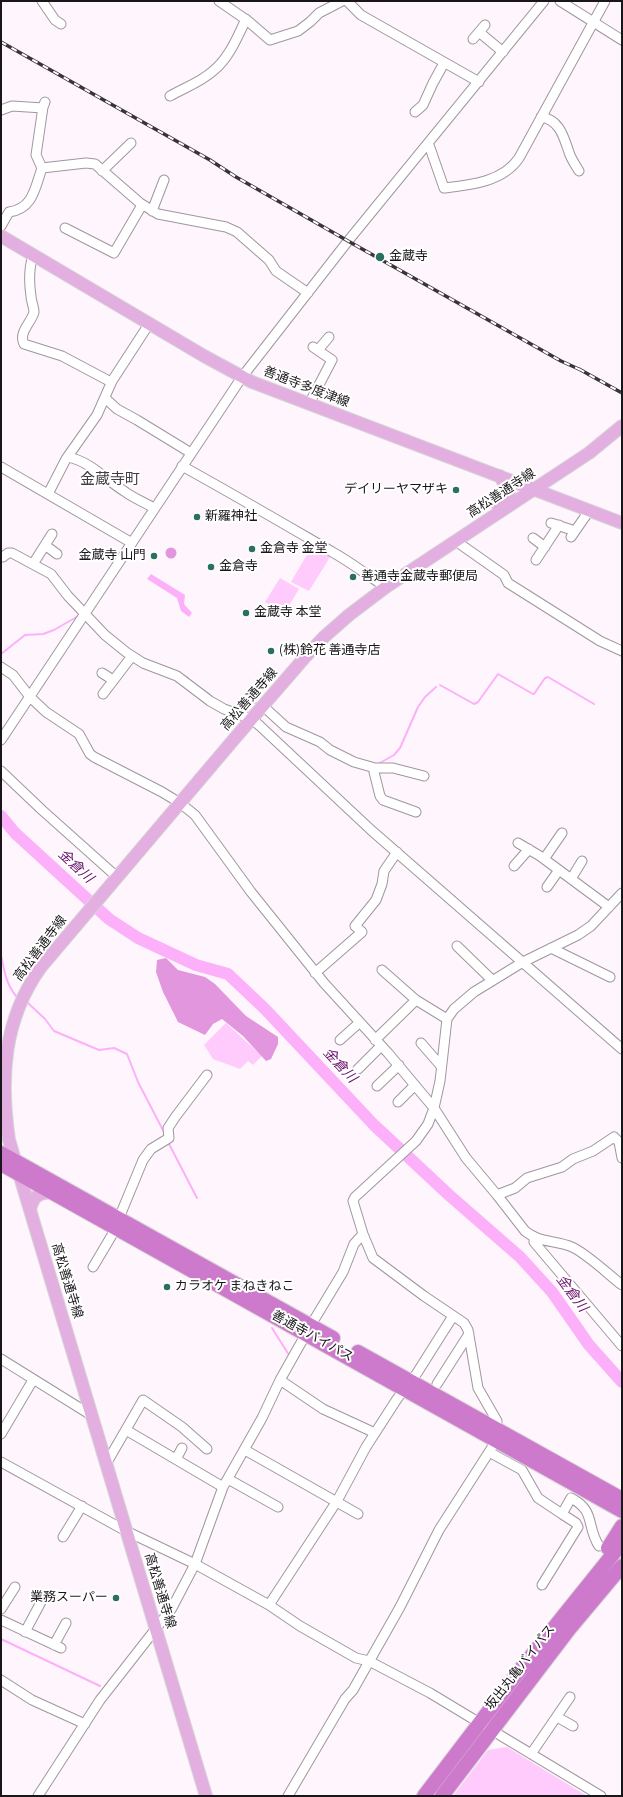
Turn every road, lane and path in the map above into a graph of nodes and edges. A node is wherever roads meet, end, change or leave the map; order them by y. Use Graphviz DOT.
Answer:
graph roads {
  1 [pos="42,1"];
  2 [pos="219,1"];
  3 [pos="342,1"];
  4 [pos="347,1"];
  5 [pos="544,1"];
  6 [pos="560,1"];
  7 [pos="605,1"];
  8 [pos="246,20"];
  9 [pos="593,22"];
  10 [pos="61,24"];
  11 [pos="485,24"];
  12 [pos="622,40"];
  13 [pos="503,52"];
  14 [pos="444,63"];
  15 [pos="479,82"];
  16 [pos="170,96"];
  17 [pos="1,110"];
  18 [pos="415,112"];
  19 [pos="541,117"];
  20 [pos="131,143"];
  21 [pos="429,145"];
  22 [pos="42,168"];
  23 [pos="102,170"];
  24 [pos="579,171"];
  25 [pos="164,180"];
  26 [pos="142,205"];
  27 [pos="152,211"];
  28 [pos="1,226"];
  29 [pos="65,228"];
  30 [pos="1,236"];
  31 [pos="34,255"];
  32 [pos="308,293"];
  33 [pos="149,324"];
  34 [pos="329,337"];
  35 [pos="242,377"];
  36 [pos="111,382"];
  37 [pos="105,398"];
  38 [pos="309,404"];
  39 [pos="622,426"];
  40 [pos="191,453"];
  41 [pos="589,453"];
  42 [pos="68,457"];
  43 [pos="182,466"];
  44 [pos="1,467"];
  45 [pos="500,476"];
  46 [pos="517,483"];
  47 [pos="533,489"];
  48 [pos="48,494"];
  49 [pos="520,498"];
  50 [pos="559,499"];
  51 [pos="154,508"];
  52 [pos="589,510"];
  53 [pos="622,523"];
  54 [pos="472,530"];
  55 [pos="52,534"];
  56 [pos="533,538"];
  57 [pos="132,543"];
  58 [pos="460,544"];
  59 [pos="45,545"];
  60 [pos="545,547"];
  61 [pos="57,554"];
  62 [pos="2,558"];
  63 [pos="536,560"];
  64 [pos="33,564"];
  65 [pos="386,587"];
  66 [pos="85,614"];
  67 [pos="622,651"];
  68 [pos="132,656"];
  69 [pos="1,668"];
  70 [pos="102,673"];
  71 [pos="113,680"];
  72 [pos="103,694"];
  73 [pos="30,697"];
  74 [pos="264,706"];
  75 [pos="252,719"];
  76 [pos="1,740"];
  77 [pos="375,768"];
  78 [pos="1,771"];
  79 [pos="424,776"];
  80 [pos="180,803"];
  81 [pos="416,812"];
  82 [pos="562,833"];
  83 [pos="518,843"];
  84 [pos="529,849"];
  85 [pos="397,852"];
  86 [pos="544,859"];
  87 [pos="582,861"];
  88 [pos="514,866"];
  89 [pos="559,870"];
  90 [pos="116,878"];
  91 [pos="571,879"];
  92 [pos="547,887"];
  93 [pos="622,893"];
  94 [pos="609,907"];
  95 [pos="457,946"];
  96 [pos="551,948"];
  97 [pos="523,962"];
  98 [pos="382,970"];
  99 [pos="315,973"];
  100 [pos="610,977"];
  101 [pos="492,980"];
  102 [pos="416,1000"];
  103 [pos="447,1019"];
  104 [pos="359,1023"];
  105 [pos="340,1040"];
  106 [pos="378,1043"];
  107 [pos="422,1043"];
  108 [pos="622,1048"];
  109 [pos="2,1062"];
  110 [pos="399,1065"];
  111 [pos="441,1066"];
  112 [pos="358,1069"];
  113 [pos="207,1075"];
  114 [pos="415,1085"];
  115 [pos="377,1086"];
  116 [pos="2,1099"];
  117 [pos="398,1102"];
  118 [pos="434,1108"];
  119 [pos="4,1134"];
  120 [pos="620,1141"];
  121 [pos="1,1153"];
  122 [pos="622,1158"];
  123 [pos="8,1162"];
  124 [pos="18,1174"];
  125 [pos="52,1192"];
  126 [pos="497,1195"];
  127 [pos="30,1210"];
  128 [pos="117,1223"];
  129 [pos="363,1234"];
  130 [pos="534,1237"];
  131 [pos="93,1267"];
  132 [pos="622,1285"];
  133 [pos="453,1316"];
  134 [pos="308,1330"];
  135 [pos="469,1334"];
  136 [pos="622,1346"];
  137 [pos="1,1359"];
  138 [pos="33,1380"];
  139 [pos="280,1380"];
  140 [pos="437,1384"];
  141 [pos="408,1385"];
  142 [pos="91,1415"];
  143 [pos="126,1430"];
  144 [pos="375,1433"];
  145 [pos="1,1434"];
  146 [pos="494,1441"];
  147 [pos="182,1448"];
  148 [pos="207,1449"];
  149 [pos="245,1450"];
  150 [pos="176,1459"];
  151 [pos="1,1462"];
  152 [pos="106,1464"];
  153 [pos="228,1479"];
  154 [pos="223,1487"];
  155 [pos="617,1498"];
  156 [pos="337,1501"];
  157 [pos="82,1506"];
  158 [pos="278,1507"];
  159 [pos="622,1511"];
  160 [pos="358,1514"];
  161 [pos="562,1514"];
  162 [pos="622,1526"];
  163 [pos="126,1531"];
  164 [pos="622,1532"];
  165 [pos="63,1537"];
  166 [pos="622,1543"];
  167 [pos="599,1546"];
  168 [pos="608,1561"];
  169 [pos="195,1564"];
  170 [pos="622,1566"];
  171 [pos="542,1585"];
  172 [pos="15,1587"];
  173 [pos="41,1602"];
  174 [pos="270,1605"];
  175 [pos="1,1609"];
  176 [pos="1,1620"];
  177 [pos="66,1623"];
  178 [pos="156,1628"];
  179 [pos="25,1632"];
  180 [pos="369,1661"];
  181 [pos="520,1670"];
  182 [pos="1,1680"];
  183 [pos="570,1697"];
  184 [pos="557,1716"];
  185 [pos="479,1722"];
  186 [pos="85,1724"];
  187 [pos="573,1726"];
  188 [pos="491,1730"];
  189 [pos="531,1754"];
  190 [pos="38,1796"];
  191 [pos="206,1796"];
  192 [pos="288,1796"];
  193 [pos="424,1796"];
  194 [pos="442,1796"];
  195 [pos="601,1796"];
  1 -- 10 [label="street"];
  2 -- 8 [label="street"];
  3 -- 8 [label="street"];
  4 -- 14 [label="street"];
  5 -- 13 [label="street"];
  6 -- 9 [label="street"];
  7 -- 9 [label="street"];
  8 -- 16 [label="street"];
  9 -- 12 [label="street"];
  9 -- 19 [label="street"];
  11 -- 13 [label="street"];
  13 -- 15 [label="street"];
  14 -- 15 [label="street"];
  14 -- 18 [label="street"];
  15 -- 21 [label="street"];
  17 -- 22 [label="street"];
  19 -- 21 [label="street"];
  19 -- 24 [label="street"];
  20 -- 23 [label="street"];
  21 -- 32 [label="street"];
  22 -- 23 [label="street"];
  22 -- 28 [label="street"];
  23 -- 26 [label="street"];
  25 -- 27 [label="street"];
  26 -- 27 [label="street"];
  26 -- 29 [label="street"];
  27 -- 32 [label="street"];
  30 -- 31 [label="main road, 善通寺多度津線"];
  31 -- 33 [label="main road, 善通寺多度津線"];
  31 -- 36 [label="street"];
  32 -- 35 [label="street"];
  33 -- 35 [label="main road, 善通寺多度津線"];
  33 -- 36 [label="street"];
  34 -- 38 [label="street"];
  35 -- 38 [label="main road, 善通寺多度津線"];
  35 -- 40 [label="street"];
  36 -- 37 [label="street"];
  37 -- 40 [label="street"];
  37 -- 42 [label="street"];
  38 -- 45 [label="main road, 善通寺多度津線"];
  39 -- 41 [label="main road, 高松善通寺線"];
  40 -- 43 [label="street"];
  41 -- 47 [label="main road, 高松善通寺線"];
  41 -- 50 [label="main road"];
  42 -- 48 [label="street"];
  42 -- 51 [label="street"];
  43 -- 51 [label="street"];
  43 -- 65 [label="street"];
  44 -- 48 [label="street"];
  45 -- 46 [label="main road, 善通寺多度津線"];
  45 -- 54 [label="main road"];
  46 -- 47 [label="main road, 善通寺多度津線"];
  46 -- 49 [label="main road"];
  47 -- 49 [label="main road, 高松善通寺線"];
  47 -- 50 [label="main road, 善通寺多度津線"];
  48 -- 57 [label="street"];
  49 -- 54 [label="main road, 高松善通寺線"];
  50 -- 52 [label="main road, 善通寺多度津線"];
  51 -- 57 [label="street"];
  52 -- 53 [label="main road, 善通寺多度津線"];
  52 -- 60 [label="street"];
  54 -- 65 [label="main road, 高松善通寺線"];
  55 -- 59 [label="street"];
  56 -- 60 [label="street"];
  57 -- 66 [label="street"];
  58 -- 67 [label="street"];
  59 -- 61 [label="street"];
  59 -- 64 [label="street"];
  60 -- 63 [label="street"];
  62 -- 64 [label="street"];
  64 -- 66 [label="street"];
  65 -- 74 [label="main road, 高松善通寺線"];
  66 -- 68 [label="street"];
  66 -- 73 [label="street"];
  68 -- 71 [label="street"];
  68 -- 75 [label="street"];
  69 -- 73 [label="street"];
  70 -- 71 [label="street"];
  71 -- 72 [label="street"];
  73 -- 76 [label="street"];
  73 -- 80 [label="street"];
  74 -- 75 [label="main road, 高松善通寺線"];
  74 -- 77 [label="street"];
  75 -- 80 [label="main road, 高松善通寺線"];
  75 -- 85 [label="street"];
  77 -- 79 [label="street"];
  77 -- 81 [label="street"];
  78 -- 90 [label="street"];
  80 -- 90 [label="main road, 高松善通寺線"];
  80 -- 99 [label="street"];
  82 -- 86 [label="street"];
  83 -- 84 [label="street"];
  84 -- 86 [label="street"];
  84 -- 88 [label="street"];
  85 -- 97 [label="street"];
  85 -- 99 [label="street"];
  86 -- 89 [label="street"];
  87 -- 91 [label="street"];
  89 -- 91 [label="street"];
  89 -- 92 [label="street"];
  90 -- 109 [label="main road, 高松善通寺線"];
  91 -- 94 [label="street"];
  93 -- 94 [label="street"];
  94 -- 96 [label="street"];
  95 -- 101 [label="street"];
  96 -- 97 [label="street"];
  96 -- 100 [label="street"];
  97 -- 101 [label="street"];
  97 -- 108 [label="street"];
  98 -- 102 [label="street"];
  99 -- 104 [label="street"];
  101 -- 103 [label="street"];
  102 -- 103 [label="street"];
  102 -- 106 [label="street"];
  103 -- 111 [label="street"];
  104 -- 105 [label="street"];
  104 -- 106 [label="street"];
  106 -- 110 [label="street"];
  106 -- 112 [label="street"];
  107 -- 111 [label="street"];
  109 -- 116 [label="main road, 高松善通寺線"];
  110 -- 114 [label="street"];
  110 -- 115 [label="street"];
  111 -- 118 [label="street"];
  113 -- 128 [label="street"];
  114 -- 117 [label="street"];
  114 -- 118 [label="street"];
  116 -- 119 [label="main road, 高松善通寺線"];
  118 -- 126 [label="street"];
  118 -- 129 [label="street"];
  119 -- 123 [label="main road, 高松善通寺線"];
  120 -- 122 [label="street"];
  120 -- 126 [label="street"];
  121 -- 123 [label="highway, 善通寺バイパス"];
  123 -- 124 [label="highway, 善通寺バイパス"];
  123 -- 128 [label="highway, 善通寺バイパス"];
  124 -- 125 [label="highway, 善通寺バイパス"];
  124 -- 127 [label="main road, 高松善通寺線"];
  125 -- 127 [label="main road"];
  125 -- 128 [label="highway, 善通寺バイパス"];
  126 -- 130 [label="street"];
  127 -- 142 [label="main road, 高松善通寺線"];
  128 -- 131 [label="street"];
  128 -- 134 [label="highway, 善通寺バイパス"];
  129 -- 133 [label="street"];
  129 -- 134 [label="street"];
  130 -- 132 [label="street"];
  130 -- 136 [label="street"];
  133 -- 135 [label="street"];
  133 -- 141 [label="street"];
  134 -- 139 [label="street"];
  134 -- 141 [label="highway, 善通寺バイパス"];
  135 -- 140 [label="street"];
  135 -- 146 [label="street"];
  137 -- 138 [label="street"];
  138 -- 142 [label="street"];
  138 -- 145 [label="street"];
  139 -- 144 [label="street"];
  139 -- 149 [label="street"];
  141 -- 144 [label="street"];
  141 -- 146 [label="highway, 善通寺バイパス"];
  142 -- 152 [label="main road, 高松善通寺線"];
  143 -- 148 [label="street"];
  143 -- 150 [label="street"];
  143 -- 152 [label="street"];
  144 -- 156 [label="street"];
  146 -- 155 [label="highway, 善通寺バイパス"];
  146 -- 161 [label="street"];
  146 -- 180 [label="street"];
  147 -- 150 [label="street"];
  149 -- 153 [label="street"];
  149 -- 156 [label="street"];
  150 -- 154 [label="street"];
  151 -- 157 [label="street"];
  152 -- 163 [label="main road, 高松善通寺線"];
  153 -- 154 [label="street"];
  153 -- 158 [label="street"];
  154 -- 169 [label="street"];
  155 -- 159 [label="highway, 善通寺バイパス"];
  155 -- 162 [label="highway"];
  156 -- 160 [label="street"];
  156 -- 174 [label="street"];
  157 -- 163 [label="street"];
  157 -- 165 [label="street"];
  161 -- 167 [label="street"];
  161 -- 171 [label="street"];
  162 -- 181 [label="highway"];
  163 -- 169 [label="street"];
  163 -- 178 [label="main road, 高松善通寺線"];
  164 -- 168 [label="highway"];
  166 -- 168 [label="highway, 坂出丸亀バイパス"];
  168 -- 181 [label="highway, 坂出丸亀バイパス"];
  169 -- 174 [label="street"];
  169 -- 178 [label="street"];
  170 -- 188 [label="highway, 坂出丸亀バイパス"];
  172 -- 175 [label="street"];
  173 -- 179 [label="street"];
  174 -- 180 [label="street"];
  176 -- 179 [label="street"];
  177 -- 179 [label="street"];
  178 -- 186 [label="street"];
  178 -- 191 [label="main road, 高松善通寺線"];
  180 -- 185 [label="street"];
  180 -- 192 [label="street"];
  181 -- 185 [label="highway, 坂出丸亀バイパス"];
  182 -- 186 [label="street"];
  183 -- 184 [label="street"];
  184 -- 187 [label="street"];
  184 -- 189 [label="street"];
  185 -- 188 [label="street"];
  185 -- 193 [label="highway, 坂出丸亀バイパス"];
  186 -- 190 [label="street"];
  188 -- 189 [label="street"];
  188 -- 194 [label="highway, 坂出丸亀バイパス"];
  189 -- 195 [label="street"];
}
